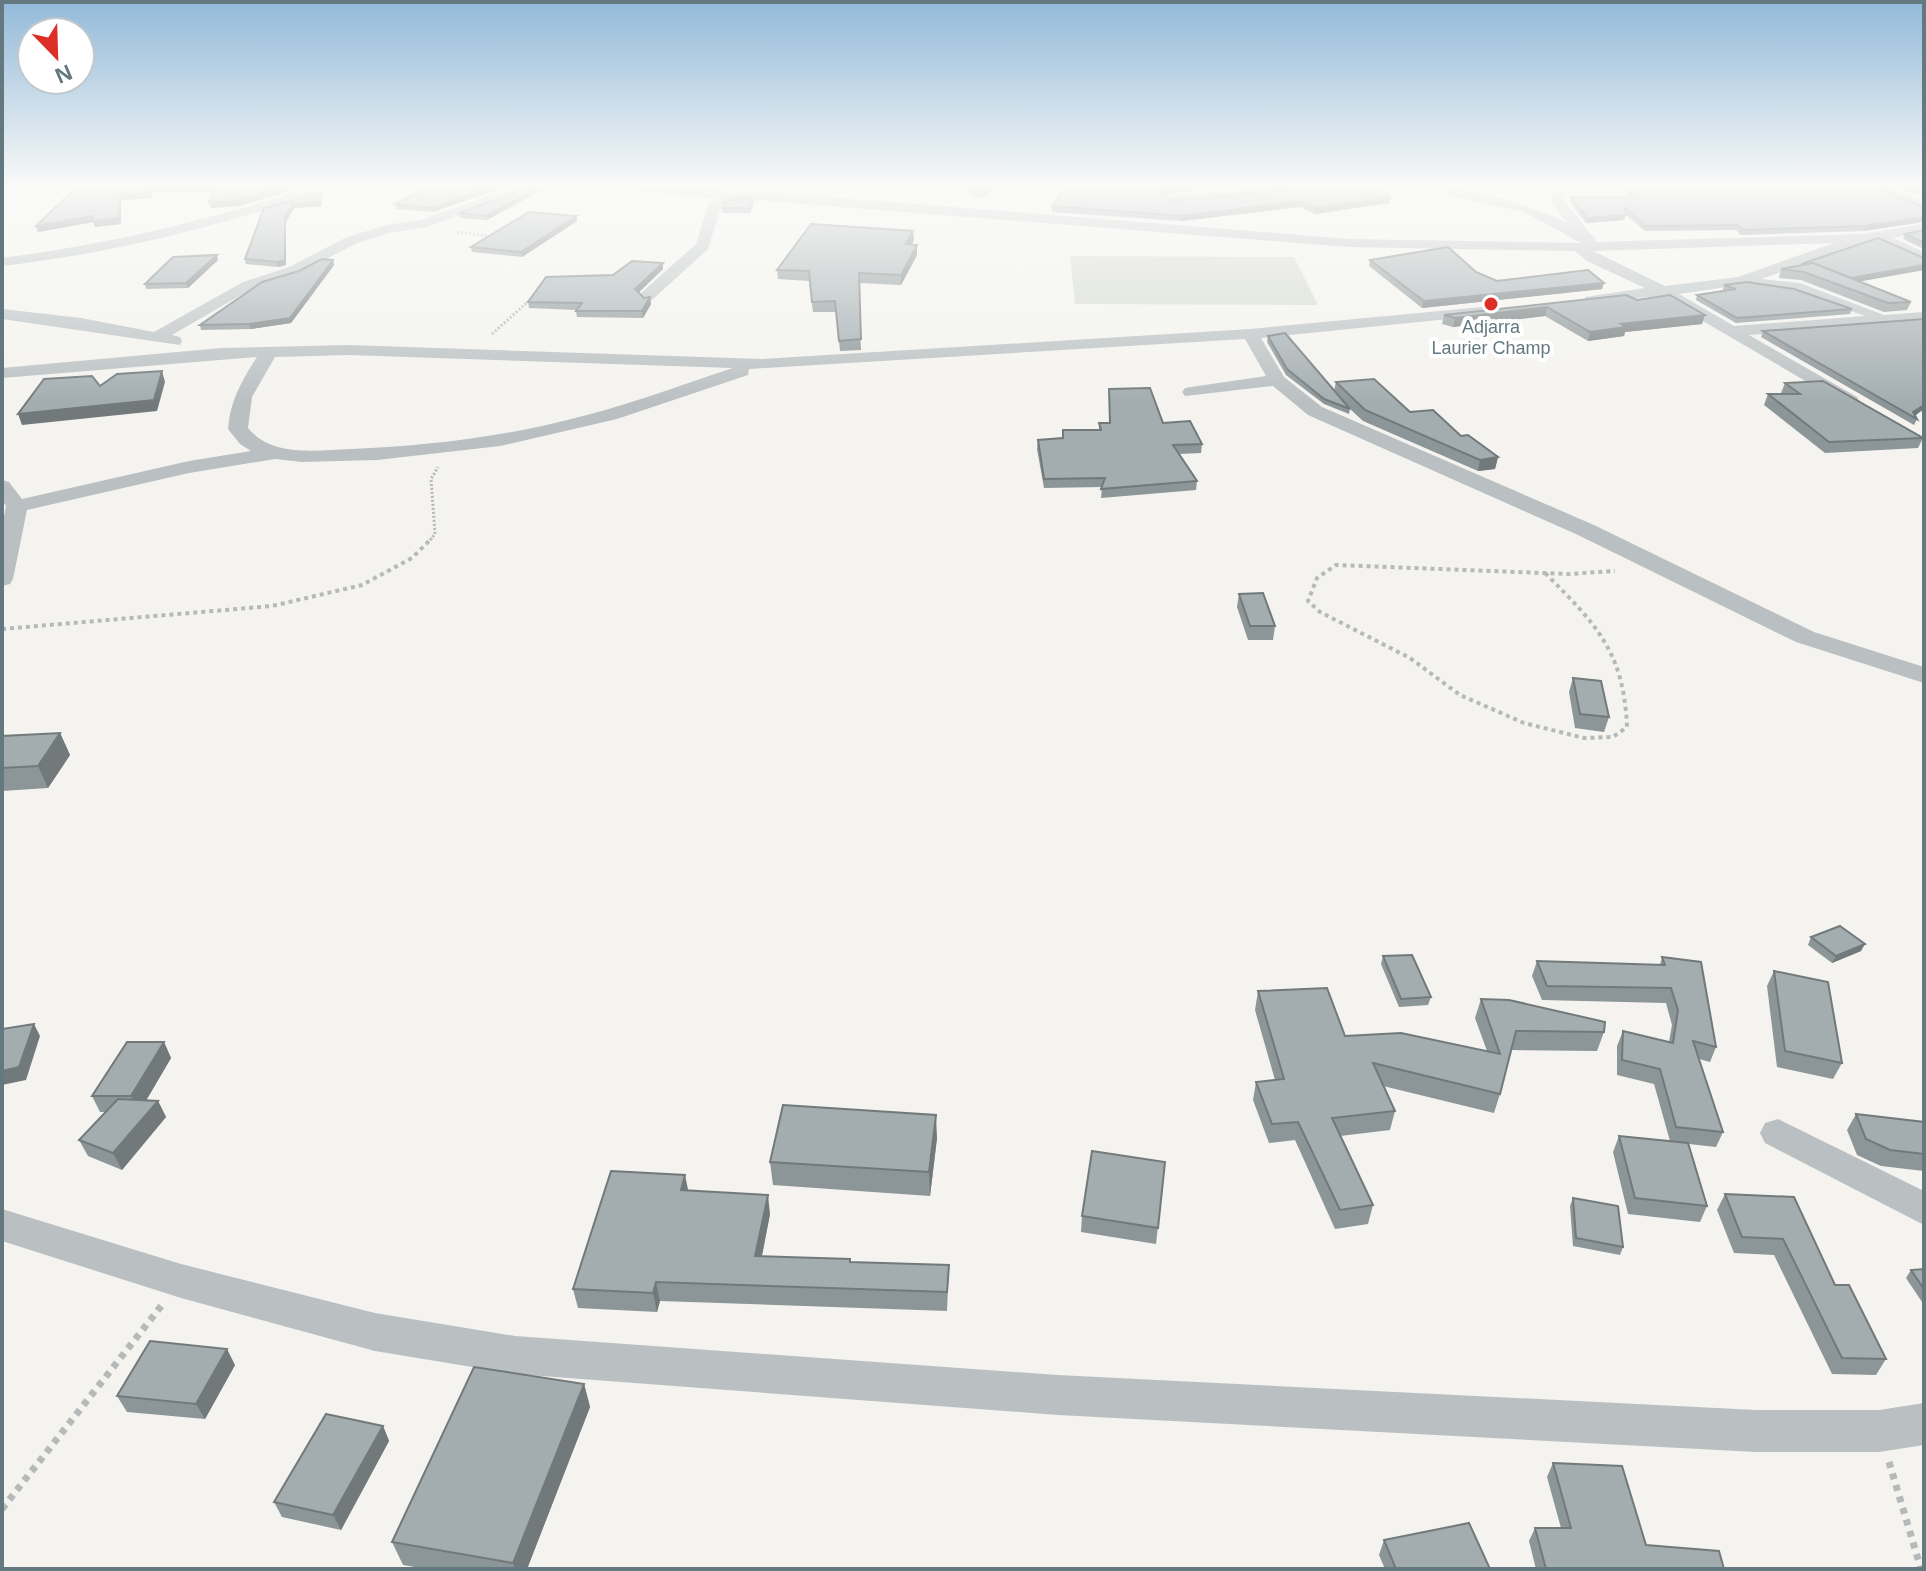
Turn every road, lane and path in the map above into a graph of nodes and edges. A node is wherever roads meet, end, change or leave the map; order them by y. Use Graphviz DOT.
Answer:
graph roads {
  1 [pos="33,257"];
  2 [pos="319,257"];
  3 [pos="690,257"];
  4 [pos="1592,257"];
  5 [pos="1816,257"];
  6 [pos="2,262"];
  7 [pos="1771,273"];
  8 [pos="1740,281"];
  9 [pos="1795,286"];
  10 [pos="1663,291"];
  11 [pos="536,295"];
  12 [pos="646,297"];
  13 [pos="1576,301"];
  14 [pos="1501,310"];
  15 [pos="2,314"];
  16 [pos="1924,317"];
  17 [pos="1884,318"];
  18 [pos="1732,331"];
  19 [pos="1250,334"];
  20 [pos="157,337"];
  21 [pos="271,351"];
  22 [pos="221,353"];
  23 [pos="471,353"];
  24 [pos="762,364"];
  25 [pos="2,373"];
  26 [pos="1277,380"];
  27 [pos="1191,392"];
  28 [pos="1865,410"];
  29 [pos="448,450"];
  30 [pos="275,453"];
  31 [pos="2,486"];
  32 [pos="17,506"];
  33 [pos="1664,568"];
  34 [pos="1545,573"];
  35 [pos="2,579"];
  36 [pos="2,629"];
  37 [pos="1924,675"];
  38 [pos="1778,1133"];
  39 [pos="1924,1209"];
  40 [pos="2,1225"];
  41 [pos="181,1281"];
  42 [pos="1924,1424"];
  43 [pos="1879,1431"];
  44 [pos="2,1509"];
  45 [pos="1921,1569"];
  1 -- 6 [label="street"];
  2 -- 20 [label="street"];
  3 -- 12 [label="street"];
  4 -- 10 [label="street"];
  5 -- 7 [label="street"];
  7 -- 8 [label="street"];
  7 -- 9 [label="street"];
  8 -- 9 [label="street"];
  8 -- 10 [label="street"];
  9 -- 17 [label="street"];
  10 -- 13 [label="street"];
  10 -- 18 [label="street"];
  11 -- 23 [label="path"];
  14 -- 19 [label="street"];
  15 -- 20 [label="street"];
  16 -- 17 [label="street"];
  17 -- 18 [label="street"];
  18 -- 28 [label="street"];
  19 -- 24 [label="street"];
  19 -- 26 [label="street"];
  20 -- 22 [label="street"];
  21 -- 22 [label="street"];
  21 -- 23 [label="street"];
  21 -- 30 [label="street"];
  22 -- 25 [label="street"];
  23 -- 24 [label="street"];
  24 -- 29 [label="street"];
  26 -- 27 [label="street"];
  26 -- 33 [label="street"];
  29 -- 30 [label="street"];
  29 -- 36 [label="path"];
  30 -- 32 [label="street"];
  31 -- 32 [label="street"];
  32 -- 35 [label="street"];
  33 -- 34 [label="path"];
  33 -- 37 [label="street"];
  34 -- 34 [label="path"];
  38 -- 39 [label="street"];
  40 -- 41 [label="street"];
  41 -- 43 [label="street"];
  41 -- 44 [label="path"];
  42 -- 43 [label="street"];
  43 -- 45 [label="path"];
}
